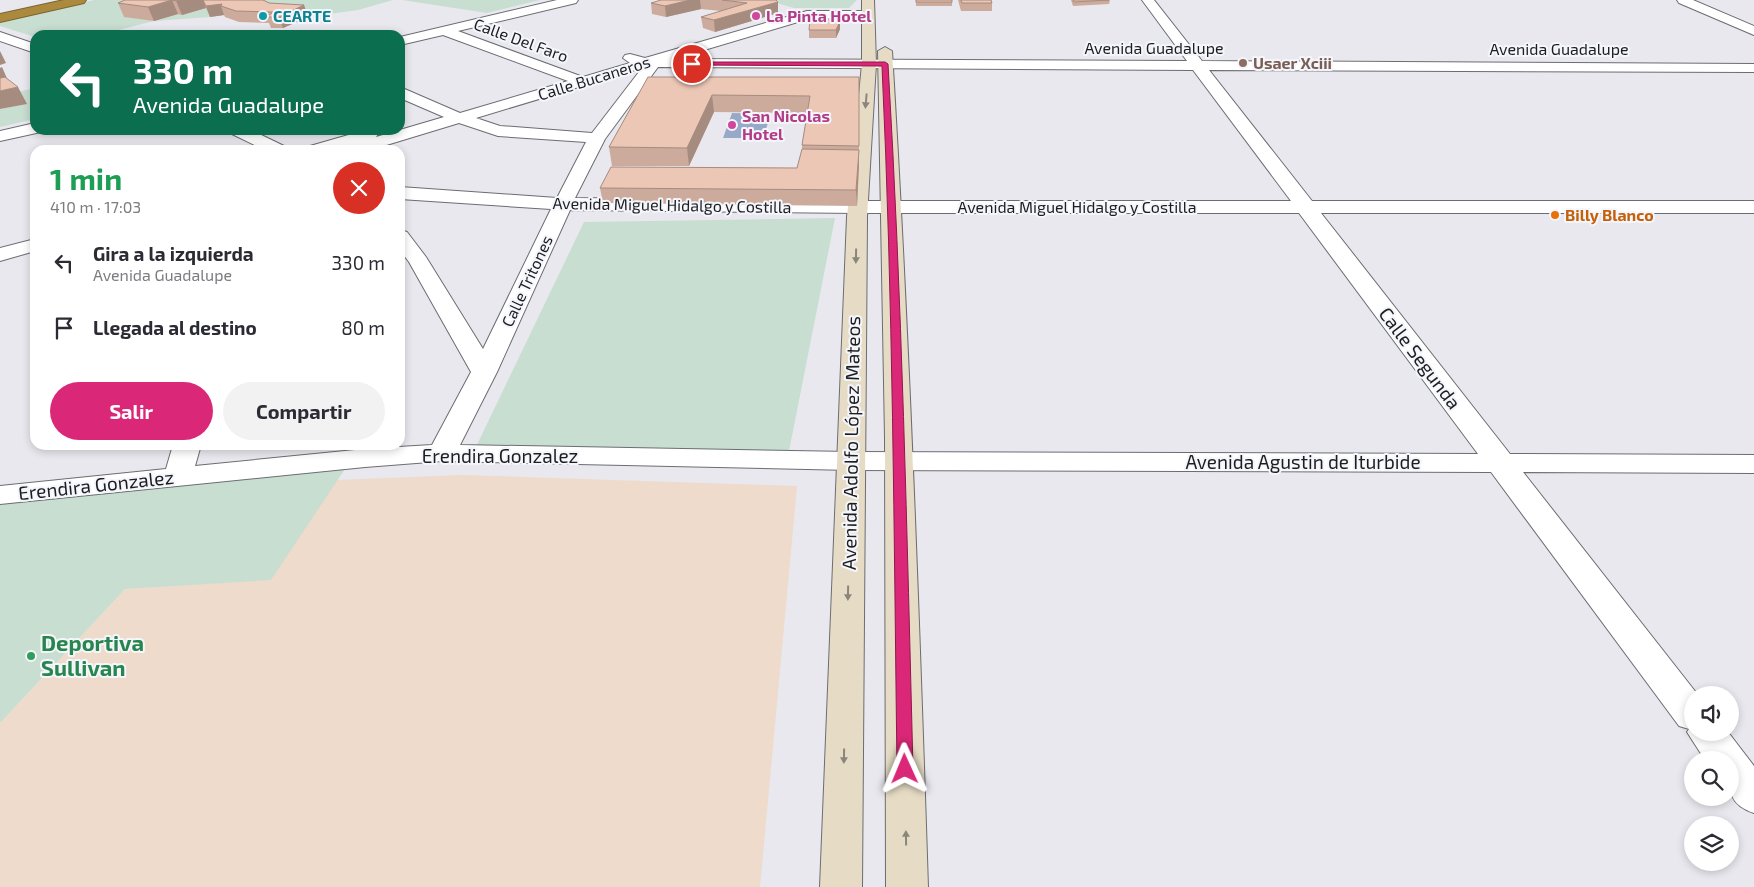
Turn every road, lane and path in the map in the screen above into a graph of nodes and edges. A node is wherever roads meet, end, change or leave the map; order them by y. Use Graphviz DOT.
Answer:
graph roads {
  1 [pos="32,0"];
  2 [pos="80,0"];
  3 [pos="572,0"];
  4 [pos="1148,0"];
  5 [pos="1683,0"];
  6 [pos="0,7"];
  7 [pos="868,8"];
  8 [pos="0,18"];
  9 [pos="445,31"];
  10 [pos="1754,31"];
  11 [pos="0,36"];
  12 [pos="405,40"];
  13 [pos="886,40"];
  14 [pos="30,47"];
  15 [pos="643,62"];
  16 [pos="869,64"];
  17 [pos="885,64"];
  18 [pos="1198,66"];
  19 [pos="1754,68"];
  20 [pos="577,80"];
  21 [pos="405,94"];
  22 [pos="454,115"];
  23 [pos="405,125"];
  24 [pos="405,132"];
  25 [pos="8,134"];
  26 [pos="248,135"];
  27 [pos="368,135"];
  28 [pos="396,135"];
  29 [pos="33,136"];
  30 [pos="597,138"];
  31 [pos="268,145"];
  32 [pos="334,145"];
  33 [pos="367,145"];
  34 [pos="405,193"];
  35 [pos="563,204"];
  36 [pos="857,207"];
  37 [pos="892,207"];
  38 [pos="1306,207"];
  39 [pos="1731,207"];
  40 [pos="1754,207"];
  41 [pos="1754,222"];
  42 [pos="30,231"];
  43 [pos="0,240"];
  44 [pos="405,243"];
  45 [pos="30,246"];
  46 [pos="0,255"];
  47 [pos="484,372"];
  48 [pos="186,450"];
  49 [pos="442,454"];
  50 [pos="851,461"];
  51 [pos="899,461"];
  52 [pos="1500,463"];
  53 [pos="1754,464"];
  54 [pos="178,477"];
  55 [pos="0,495"];
  56 [pos="1684,704"];
  57 [pos="1739,776"];
  58 [pos="1754,796"];
  59 [pos="841,887"];
  60 [pos="906,887"];
  1 -- 6 [label="highway"];
  2 -- 8 [label="highway"];
  3 -- 9 [label="street"];
  4 -- 18 [label="street, Calle Segunda"];
  5 -- 10 [label="street"];
  7 -- 15 [label="street, Calle Bucaneros"];
  7 -- 15 [label="street, Calle Bucaneros"];
  7 -- 16 [label="main road, Avenida Adolfo López Mateos"];
  9 -- 12 [label="street"];
  9 -- 20 [label="street, Calle Del Faro"];
  11 -- 14 [label="street"];
  13 -- 17 [label="main road"];
  15 -- 16 [label="street, Avenida Guadalupe"];
  15 -- 20 [label="street, Calle Bucaneros"];
  15 -- 30 [label="street, Calle Tritones"];
  16 -- 17 [label="street, Avenida Guadalupe"];
  16 -- 36 [label="main road, Avenida Adolfo López Mateos, one-way"];
  17 -- 18 [label="street, Avenida Guadalupe"];
  17 -- 37 [label="main road"];
  18 -- 19 [label="street, Avenida Guadalupe"];
  18 -- 38 [label="street, Calle Segunda"];
  20 -- 22 [label="street, Calle Bucaneros"];
  21 -- 22 [label="street"];
  22 -- 23 [label="street, Calle Bucaneros"];
  22 -- 24 [label="street, Calle Bucaneros"];
  22 -- 30 [label="street"];
  25 -- 29 [label="street"];
  26 -- 31 [label="street"];
  27 -- 32 [label="street"];
  28 -- 33 [label="street, Calle Bucaneros"];
  30 -- 35 [label="street, Calle Tritones"];
  34 -- 35 [label="street, Avenida Miguel Hidalgo y Costilla"];
  35 -- 36 [label="street, Avenida Miguel Hidalgo y Costilla"];
  35 -- 47 [label="street, Calle Tritones"];
  36 -- 37 [label="street, Avenida Miguel Hidalgo y Costilla"];
  36 -- 50 [label="main road, Avenida Adolfo López Mateos, one-way"];
  37 -- 38 [label="street, Avenida Miguel Hidalgo y Costilla"];
  37 -- 51 [label="main road"];
  38 -- 39 [label="street, Avenida Miguel Hidalgo y Costilla"];
  38 -- 52 [label="street, Calle Segunda"];
  39 -- 40 [label="street, Avenida Miguel Hidalgo y Costilla"];
  39 -- 41 [label="street"];
  42 -- 43 [label="street"];
  44 -- 47 [label="street"];
  45 -- 46 [label="street"];
  47 -- 49 [label="street, Calle Tritones"];
  48 -- 54 [label="street"];
  49 -- 50 [label="street, Erendira Gonzalez"];
  49 -- 54 [label="street, Erendira Gonzalez"];
  50 -- 51 [label="street, Avenida Agustin de Iturbide"];
  50 -- 59 [label="main road, Avenida Adolfo López Mateos, one-way"];
  51 -- 52 [label="street, Avenida Agustin de Iturbide"];
  60 -- 51 [label="main road, one-way"];
  52 -- 53 [label="street, Avenida Agustin de Iturbide"];
  52 -- 56 [label="street, Calle Segunda"];
  54 -- 55 [label="street, Erendira Gonzalez"];
  57 -- 58 [label="street"];
}
